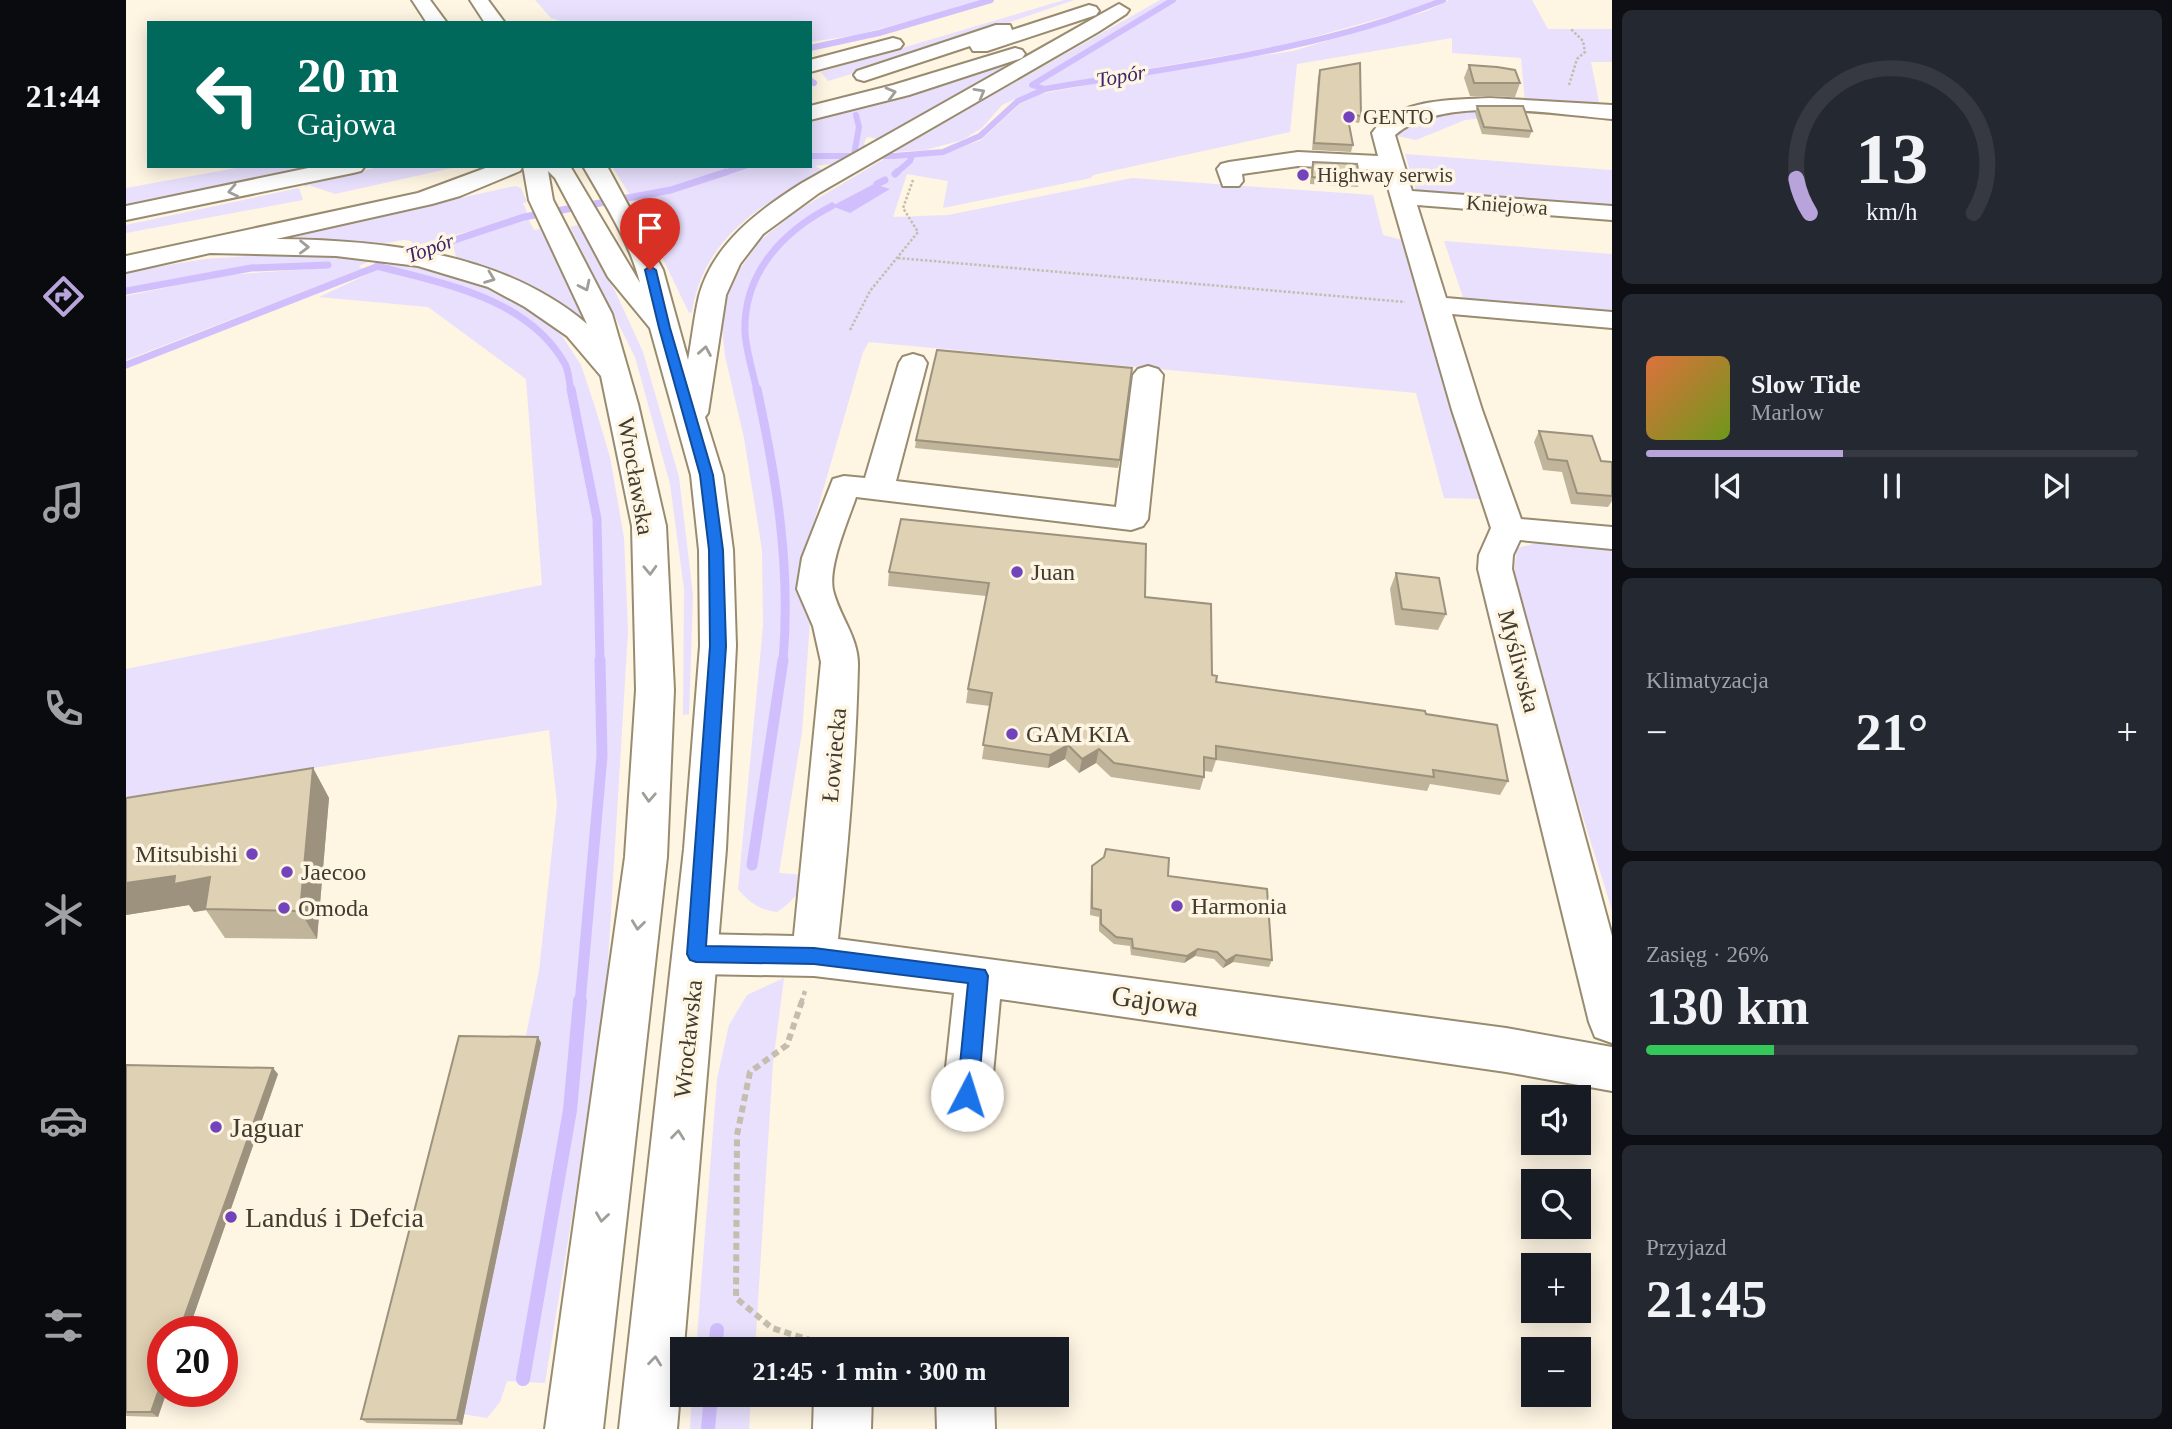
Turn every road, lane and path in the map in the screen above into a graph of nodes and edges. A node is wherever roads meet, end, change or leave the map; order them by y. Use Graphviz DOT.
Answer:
graph roads {
  1 [pos="421,0"];
  2 [pos="1084,0"];
  3 [pos="1138,0"];
  4 [pos="1119,5"];
  5 [pos="487,11"];
  6 [pos="1006,11"];
  7 [pos="436,21"];
  8 [pos="507,21"];
  9 [pos="1570,28"];
  10 [pos="866,52"];
  11 [pos="812,59"];
  12 [pos="812,66"];
  13 [pos="848,81"];
  14 [pos="814,93"];
  15 [pos="1570,110"];
  16 [pos="812,112"];
  17 [pos="1612,112"];
  18 [pos="1388,148"];
  19 [pos="343,168"];
  20 [pos="490,168"];
  21 [pos="507,168"];
  22 [pos="535,168"];
  23 [pos="558,168"];
  24 [pos="601,176"];
  25 [pos="913,180"];
  26 [pos="1231,181"];
  27 [pos="1402,197"];
  28 [pos="291,211"];
  29 [pos="126,213"];
  30 [pos="1612,213"];
  31 [pos="164,232"];
  32 [pos="211,246"];
  33 [pos="126,247"];
  34 [pos="898,258"];
  35 [pos="126,264"];
  36 [pos="1437,305"];
  37 [pos="1612,320"];
  38 [pos="664,328"];
  39 [pos="850,330"];
  40 [pos="913,363"];
  41 [pos="1148,375"];
  42 [pos="618,382"];
  43 [pos="692,419"];
  44 [pos="878,489"];
  45 [pos="1508,527"];
  46 [pos="1612,538"];
  47 [pos="696,954"];
  48 [pos="814,956"];
  49 [pos="979,976"];
  50 [pos="1612,1022"];
  51 [pos="1612,1069"];
  52 [pos="967,1095"];
  53 [pos="800,1337"];
  54 [pos="843,1407"];
  55 [pos="965,1407"];
  56 [pos="574,1429"];
  57 [pos="648,1429"];
  58 [pos="842,1429"];
  59 [pos="966,1429"];
  1 -- 7 [label="main road"];
  2 -- 13 [label="main road"];
  3 -- 4 [label="main road"];
  4 -- 14 [label="main road"];
  16 -- 4 [label="main road, one-way"];
  43 -- 4 [label="main road, one-way"];
  5 -- 8 [label="main road"];
  6 -- 10 [label="main road"];
  9 -- 15 [label="path"];
  10 -- 11 [label="main road"];
  10 -- 12 [label="main road"];
  15 -- 17 [label="main road"];
  15 -- 18 [label="main road"];
  18 -- 26 [label="main road"];
  18 -- 27 [label="main road"];
  19 -- 29 [label="main road, one-way"];
  20 -- 28 [label="main road"];
  21 -- 32 [label="main road"];
  22 -- 42 [label="main road, Wrocławska, one-way"];
  23 -- 38 [label="main road"];
  24 -- 38 [label="main road, Wrocławska"];
  25 -- 34 [label="path"];
  27 -- 30 [label="main road, Kniejowa"];
  27 -- 36 [label="main road"];
  28 -- 31 [label="main road"];
  28 -- 33 [label="main road"];
  32 -- 35 [label="main road"];
  32 -- 42 [label="main road, one-way"];
  34 -- 36 [label="path"];
  34 -- 39 [label="path"];
  36 -- 37 [label="main road"];
  36 -- 45 [label="main road"];
  38 -- 43 [label="main road, Wrocławska"];
  40 -- 44 [label="main road"];
  41 -- 44 [label="main road"];
  42 -- 56 [label="main road, Wrocławska, one-way"];
  43 -- 47 [label="main road, Wrocławska"];
  44 -- 48 [label="main road, Łowiecka"];
  45 -- 46 [label="main road"];
  45 -- 50 [label="main road, Myśliwska"];
  47 -- 48 [label="main road, Gajowa"];
  57 -- 47 [label="main road, Wrocławska, one-way"];
  48 -- 49 [label="main road, Gajowa"];
  48 -- 53 [label="path"];
  49 -- 51 [label="main road, Gajowa"];
  49 -- 52 [label="main road"];
  54 -- 58 [label="main road"];
  55 -- 59 [label="main road"];
}
